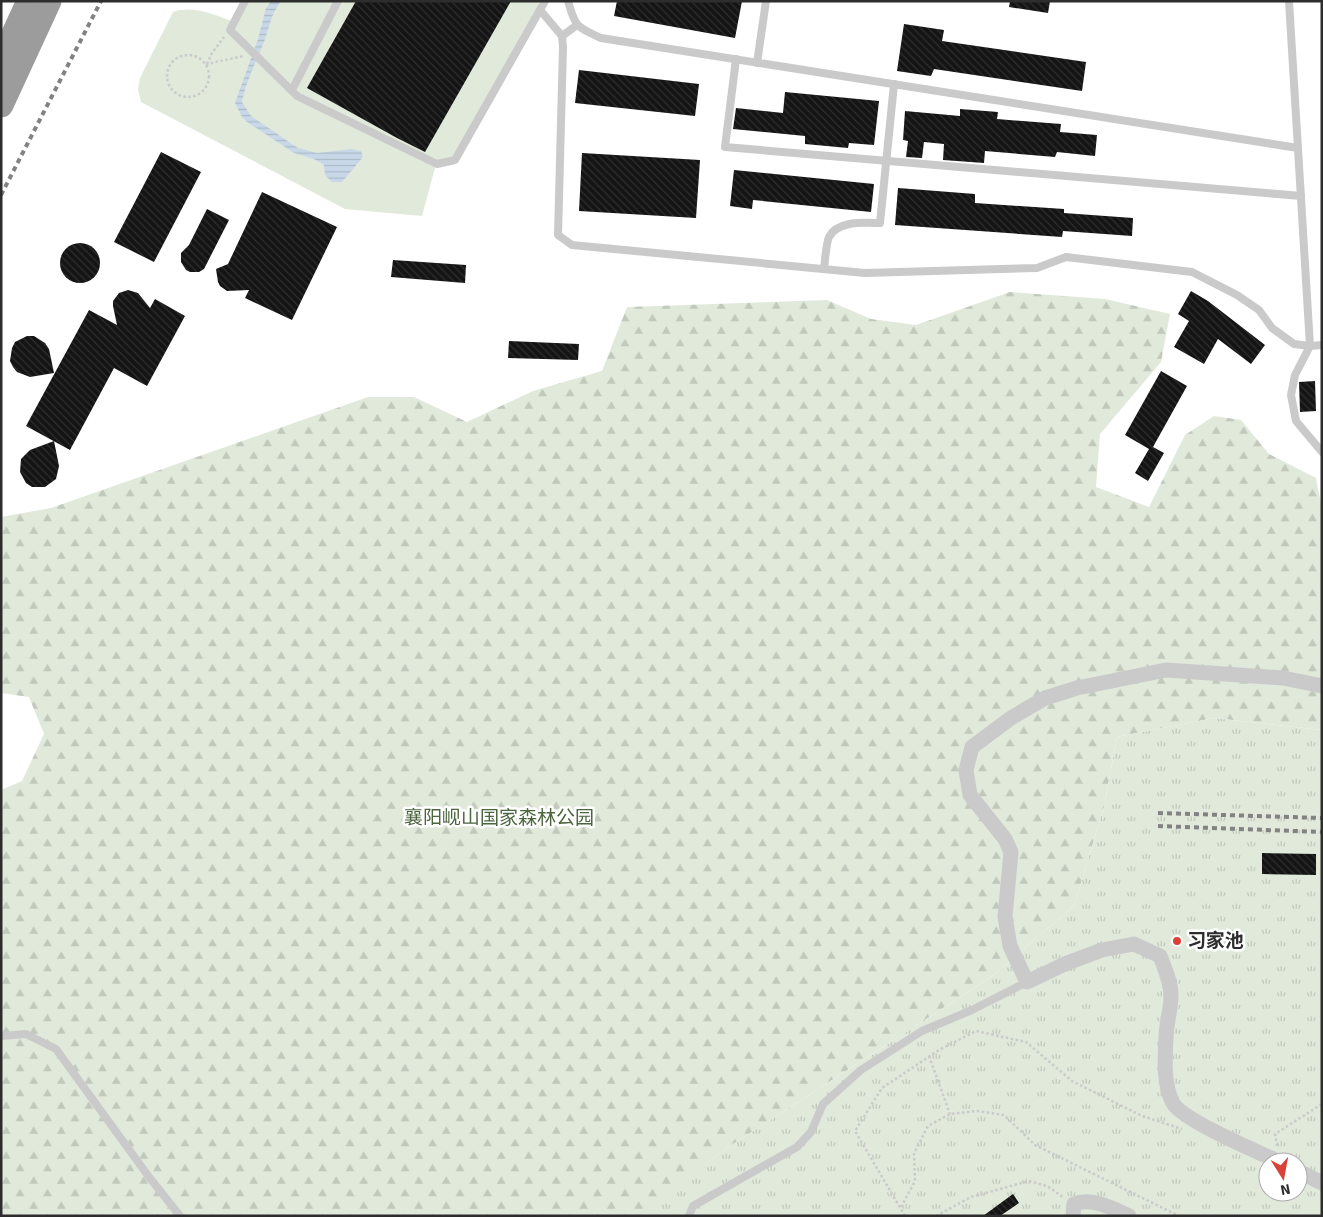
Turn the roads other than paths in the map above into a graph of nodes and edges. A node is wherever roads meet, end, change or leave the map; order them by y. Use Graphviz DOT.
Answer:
graph roads {
  1 [pos="29,1"];
  2 [pos="49,1"];
  3 [pos="245,1"];
  4 [pos="338,1"];
  5 [pos="544,1"];
  6 [pos="568,1"];
  7 [pos="766,1"];
  8 [pos="1289,1"];
  9 [pos="540,10"];
  10 [pos="577,25"];
  11 [pos="562,36"];
  12 [pos="736,59"];
  13 [pos="1,62"];
  14 [pos="757,62"];
  15 [pos="894,84"];
  16 [pos="292,90"];
  17 [pos="1,105"];
  18 [pos="1298,148"];
  19 [pos="887,161"];
  20 [pos="1301,196"];
  21 [pos="824,269"];
  22 [pos="1322,345"];
  23 [pos="1310,346"];
  24 [pos="1322,452"];
  25 [pos="1322,686"];
  26 [pos="1027,982"];
  27 [pos="1,1036"];
  28 [pos="1259,1152"];
  29 [pos="1308,1176"];
  30 [pos="1322,1183"];
  31 [pos="1074,1210"];
  32 [pos="180,1216"];
  33 [pos="688,1216"];
  34 [pos="1129,1216"];
  1 -- 13 [label="highway"];
  2 -- 17 [label="highway"];
  3 -- 16 [label="lane"];
  4 -- 16 [label="lane"];
  5 -- 9 [label="lane"];
  6 -- 10 [label="lane"];
  7 -- 14 [label="lane"];
  8 -- 18 [label="lane"];
  9 -- 11 [label="lane"];
  9 -- 16 [label="lane"];
  10 -- 11 [label="lane"];
  10 -- 12 [label="lane"];
  11 -- 21 [label="lane"];
  12 -- 14 [label="lane"];
  12 -- 19 [label="lane"];
  14 -- 15 [label="lane"];
  15 -- 18 [label="lane"];
  15 -- 19 [label="lane"];
  18 -- 20 [label="lane"];
  19 -- 20 [label="lane"];
  19 -- 21 [label="lane"];
  20 -- 23 [label="lane"];
  21 -- 23 [label="lane"];
  22 -- 23 [label="lane"];
  23 -- 24 [label="lane"];
  25 -- 26 [label="street"];
  26 -- 28 [label="street"];
  26 -- 33 [label="lane"];
  27 -- 32 [label="lane"];
  29 -- 30 [label="street"];
  31 -- 34 [label="street"];
}
